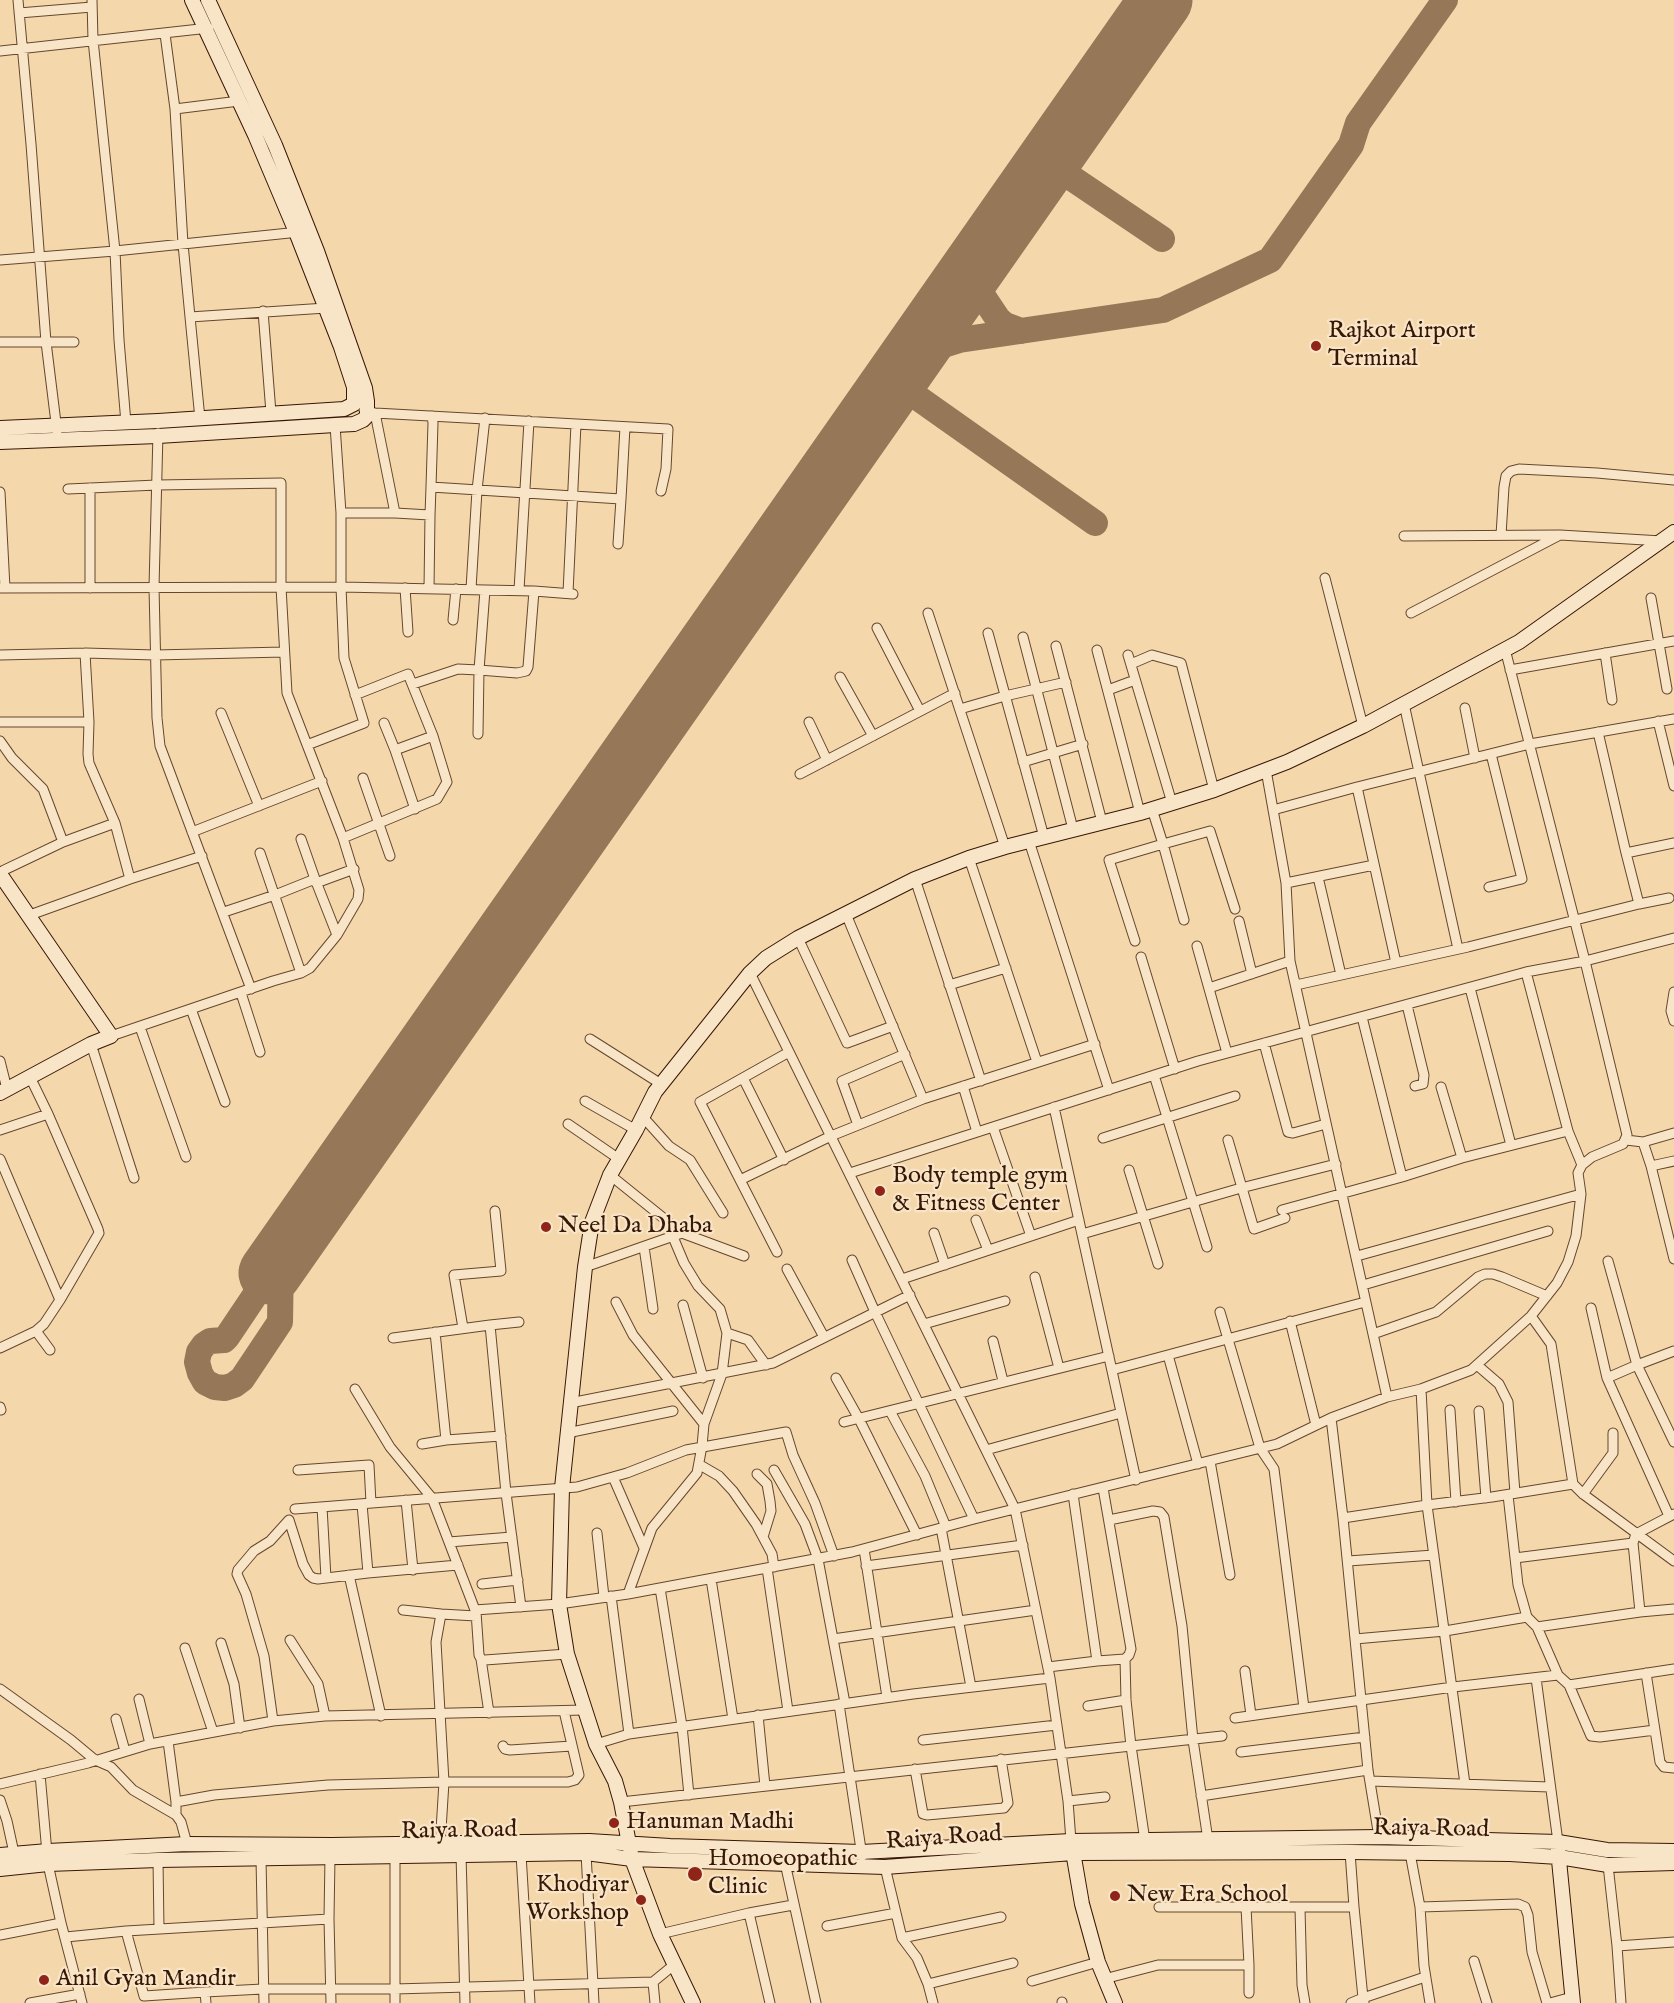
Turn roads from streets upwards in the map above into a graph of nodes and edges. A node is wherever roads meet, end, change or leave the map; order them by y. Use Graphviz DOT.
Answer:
graph roads {
  1 [pos="18,0"];
  2 [pos="192,0"];
  3 [pos="208,0"];
  4 [pos="92,4"];
  5 [pos="19,13"];
  6 [pos="220,26"];
  7 [pos="205,29"];
  8 [pos="165,34"];
  9 [pos="93,40"];
  10 [pos="22,48"];
  11 [pos="0,51"];
  12 [pos="239,101"];
  13 [pos="175,108"];
  14 [pos="302,231"];
  15 [pos="183,244"];
  16 [pos="115,251"];
  17 [pos="40,256"];
  18 [pos="0,260"];
  19 [pos="326,308"];
  20 [pos="263,311"];
  21 [pos="190,317"];
  22 [pos="0,342"];
  23 [pos="46,342"];
  24 [pos="74,342"];
  25 [pos="354,404"];
  26 [pos="372,412"];
  27 [pos="271,413"];
  28 [pos="432,416"];
  29 [pos="485,418"];
  30 [pos="200,419"];
  31 [pos="158,421"];
  32 [pos="529,421"];
  33 [pos="126,423"];
  34 [pos="576,424"];
  35 [pos="335,425"];
  36 [pos="625,427"];
  37 [pos="0,428"];
  38 [pos="57,433"];
  39 [pos="158,436"];
  40 [pos="0,442"];
  41 [pos="1674,480"];
  42 [pos="157,485"];
  43 [pos="431,487"];
  44 [pos="90,488"];
  45 [pos="68,489"];
  46 [pos="477,490"];
  47 [pos="661,491"];
  48 [pos="0,492"];
  49 [pos="524,493"];
  50 [pos="573,496"];
  51 [pos="621,499"];
  52 [pos="341,513"];
  53 [pos="395,513"];
  54 [pos="430,515"];
  55 [pos="1674,532"];
  56 [pos="1501,535"];
  57 [pos="1560,535"];
  58 [pos="1404,536"];
  59 [pos="1662,541"];
  60 [pos="618,544"];
  61 [pos="1325,578"];
  62 [pos="154,587"];
  63 [pos="281,587"];
  64 [pos="341,587"];
  65 [pos="3,588"];
  66 [pos="90,588"];
  67 [pos="405,588"];
  68 [pos="429,589"];
  69 [pos="456,589"];
  70 [pos="471,590"];
  71 [pos="485,590"];
  72 [pos="519,590"];
  73 [pos="534,591"];
  74 [pos="1651,598"];
  75 [pos="1411,612"];
  76 [pos="928,613"];
  77 [pos="453,620"];
  78 [pos="877,628"];
  79 [pos="408,632"];
  80 [pos="988,633"];
  81 [pos="1023,637"];
  82 [pos="1674,641"];
  83 [pos="1659,644"];
  84 [pos="1056,646"];
  85 [pos="1505,649"];
  86 [pos="1097,650"];
  87 [pos="284,651"];
  88 [pos="85,653"];
  89 [pos="1605,653"];
  90 [pos="0,655"];
  91 [pos="156,655"];
  92 [pos="1510,669"];
  93 [pos="479,670"];
  94 [pos="840,677"];
  95 [pos="1135,680"];
  96 [pos="1066,682"];
  97 [pos="412,684"];
  98 [pos="1037,689"];
  99 [pos="1667,689"];
  100 [pos="1108,690"];
  101 [pos="955,693"];
  102 [pos="355,695"];
  103 [pos="1005,696"];
  104 [pos="1612,700"];
  105 [pos="1404,704"];
  106 [pos="1465,708"];
  107 [pos="960,709"];
  108 [pos="920,711"];
  109 [pos="221,713"];
  110 [pos="1674,718"];
  111 [pos="1658,721"];
  112 [pos="0,722"];
  113 [pos="88,722"];
  114 [pos="809,722"];
  115 [pos="384,723"];
  116 [pos="1363,726"];
  117 [pos="1598,732"];
  118 [pos="478,734"];
  119 [pos="433,736"];
  120 [pos="873,736"];
  121 [pos="0,741"];
  122 [pos="1083,744"];
  123 [pos="1530,744"];
  124 [pos="308,745"];
  125 [pos="395,750"];
  126 [pos="1053,752"];
  127 [pos="1491,754"];
  128 [pos="1475,758"];
  129 [pos="827,760"];
  130 [pos="1023,762"];
  131 [pos="1266,770"];
  132 [pos="1417,772"];
  133 [pos="800,774"];
  134 [pos="363,778"];
  135 [pos="322,782"];
  136 [pos="1674,786"];
  137 [pos="1357,788"];
  138 [pos="1214,790"];
  139 [pos="1172,803"];
  140 [pos="260,806"];
  141 [pos="415,809"];
  142 [pos="1274,810"];
  143 [pos="1146,811"];
  144 [pos="379,822"];
  145 [pos="1102,822"];
  146 [pos="115,823"];
  147 [pos="1073,829"];
  148 [pos="192,832"];
  149 [pos="1044,837"];
  150 [pos="343,838"];
  151 [pos="301,839"];
  152 [pos="1029,841"];
  153 [pos="63,842"];
  154 [pos="1674,843"];
  155 [pos="1162,844"];
  156 [pos="1005,847"];
  157 [pos="260,853"];
  158 [pos="1626,854"];
  159 [pos="202,856"];
  160 [pos="390,856"];
  161 [pos="969,858"];
  162 [pos="1374,865"];
  163 [pos="354,869"];
  164 [pos="0,873"];
  165 [pos="1318,877"];
  166 [pos="130,879"];
  167 [pos="915,879"];
  168 [pos="316,881"];
  169 [pos="1286,883"];
  170 [pos="1489,887"];
  171 [pos="5,890"];
  172 [pos="275,895"];
  173 [pos="1669,898"];
  174 [pos="1639,904"];
  175 [pos="1234,909"];
  176 [pos="224,912"];
  177 [pos="846,914"];
  178 [pos="27,916"];
  179 [pos="1574,919"];
  180 [pos="1185,920"];
  181 [pos="1239,921"];
  182 [pos="337,935"];
  183 [pos="798,938"];
  184 [pos="1674,938"];
  185 [pos="1135,941"];
  186 [pos="1197,946"];
  187 [pos="1458,949"];
  188 [pos="1141,957"];
  189 [pos="1290,961"];
  190 [pos="1585,961"];
  191 [pos="1396,963"];
  192 [pos="1006,968"];
  193 [pos="1526,972"];
  194 [pos="301,973"];
  195 [pos="750,973"];
  196 [pos="1252,974"];
  197 [pos="1341,975"];
  198 [pos="949,985"];
  199 [pos="1296,986"];
  200 [pos="1209,988"];
  201 [pos="1470,988"];
  202 [pos="251,989"];
  203 [pos="1674,992"];
  204 [pos="241,993"];
  205 [pos="1407,1005"];
  206 [pos="191,1009"];
  207 [pos="1362,1017"];
  208 [pos="1674,1021"];
  209 [pos="893,1026"];
  210 [pos="140,1027"];
  211 [pos="1306,1032"];
  212 [pos="111,1036"];
  213 [pos="590,1039"];
  214 [pos="1264,1043"];
  215 [pos="91,1044"];
  216 [pos="1095,1044"];
  217 [pos="260,1052"];
  218 [pos="789,1052"];
  219 [pos="1227,1053"];
  220 [pos="905,1054"];
  221 [pos="0,1061"];
  222 [pos="1037,1062"];
  223 [pos="1175,1069"];
  224 [pos="1154,1075"];
  225 [pos="30,1077"];
  226 [pos="744,1078"];
  227 [pos="981,1081"];
  228 [pos="661,1084"];
  229 [pos="963,1086"];
  230 [pos="1415,1086"];
  231 [pos="1441,1087"];
  232 [pos="1109,1090"];
  233 [pos="4,1091"];
  234 [pos="1235,1096"];
  235 [pos="923,1099"];
  236 [pos="585,1101"];
  237 [pos="225,1102"];
  238 [pos="1054,1107"];
  239 [pos="48,1114"];
  240 [pos="643,1117"];
  241 [pos="1167,1118"];
  242 [pos="568,1124"];
  243 [pos="1326,1124"];
  244 [pos="858,1125"];
  245 [pos="993,1127"];
  246 [pos="0,1130"];
  247 [pos="636,1130"];
  248 [pos="1568,1131"];
  249 [pos="977,1132"];
  250 [pos="1674,1133"];
  251 [pos="831,1136"];
  252 [pos="1103,1138"];
  253 [pos="1228,1140"];
  254 [pos="1626,1140"];
  255 [pos="1643,1142"];
  256 [pos="1511,1144"];
  257 [pos="186,1157"];
  258 [pos="1462,1158"];
  259 [pos="0,1159"];
  260 [pos="619,1159"];
  261 [pos="784,1160"];
  262 [pos="1674,1161"];
  263 [pos="1336,1164"];
  264 [pos="1582,1165"];
  265 [pos="1651,1166"];
  266 [pos="1129,1170"];
  267 [pos="850,1173"];
  268 [pos="610,1175"];
  269 [pos="1402,1177"];
  270 [pos="134,1178"];
  271 [pos="740,1180"];
  272 [pos="1241,1188"];
  273 [pos="1344,1194"];
  274 [pos="1581,1194"];
  275 [pos="1192,1202"];
  276 [pos="495,1211"];
  277 [pos="723,1213"];
  278 [pos="1143,1217"];
  279 [pos="976,1220"];
  280 [pos="1079,1220"];
  281 [pos="1548,1231"];
  282 [pos="934,1233"];
  283 [pos="1082,1234"];
  284 [pos="678,1235"];
  285 [pos="1030,1236"];
  286 [pos="644,1247"];
  287 [pos="1207,1247"];
  288 [pos="988,1250"];
  289 [pos="777,1252"];
  290 [pos="744,1256"];
  291 [pos="1357,1256"];
  292 [pos="1674,1259"];
  293 [pos="852,1260"];
  294 [pos="1608,1261"];
  295 [pos="1158,1264"];
  296 [pos="945,1265"];
  297 [pos="585,1267"];
  298 [pos="787,1269"];
  299 [pos="1035,1277"];
  300 [pos="902,1279"];
  301 [pos="1363,1285"];
  302 [pos="910,1295"];
  303 [pos="1546,1296"];
  304 [pos="60,1300"];
  305 [pos="1005,1301"];
  306 [pos="616,1302"];
  307 [pos="1365,1302"];
  308 [pos="683,1305"];
  309 [pos="1591,1308"];
  310 [pos="653,1309"];
  311 [pos="874,1312"];
  312 [pos="1220,1312"];
  313 [pos="1531,1316"];
  314 [pos="1290,1321"];
  315 [pos="519,1322"];
  316 [pos="924,1324"];
  317 [pos="490,1325"];
  318 [pos="463,1328"];
  319 [pos="36,1330"];
  320 [pos="435,1332"];
  321 [pos="727,1333"];
  322 [pos="1373,1334"];
  323 [pos="824,1337"];
  324 [pos="393,1338"];
  325 [pos="1228,1338"];
  326 [pos="993,1341"];
  327 [pos="0,1348"];
  328 [pos="50,1350"];
  329 [pos="1674,1351"];
  330 [pos="1168,1354"];
  331 [pos="1109,1356"];
  332 [pos="766,1365"];
  333 [pos="1477,1365"];
  334 [pos="1637,1365"];
  335 [pos="1059,1368"];
  336 [pos="1112,1370"];
  337 [pos="722,1374"];
  338 [pos="703,1378"];
  339 [pos="836,1378"];
  340 [pos="1607,1378"];
  341 [pos="1003,1382"];
  342 [pos="671,1383"];
  343 [pos="355,1389"];
  344 [pos="1421,1389"];
  345 [pos="958,1392"];
  346 [pos="1387,1397"];
  347 [pos="570,1403"];
  348 [pos="919,1403"];
  349 [pos="1450,1410"];
  350 [pos="890,1411"];
  351 [pos="1479,1411"];
  352 [pos="673,1412"];
  353 [pos="1121,1413"];
  354 [pos="1331,1418"];
  355 [pos="859,1419"];
  356 [pos="844,1422"];
  357 [pos="704,1424"];
  358 [pos="1316,1425"];
  359 [pos="567,1433"];
  360 [pos="1613,1433"];
  361 [pos="501,1436"];
  362 [pos="446,1440"];
  363 [pos="1674,1442"];
  364 [pos="422,1444"];
  365 [pos="702,1446"];
  366 [pos="1260,1448"];
  367 [pos="986,1450"];
  368 [pos="1210,1461"];
  369 [pos="1198,1464"];
  370 [pos="700,1465"];
  371 [pos="298,1470"];
  372 [pos="774,1470"];
  373 [pos="757,1474"];
  374 [pos="613,1477"];
  375 [pos="1136,1479"];
  376 [pos="1573,1484"];
  377 [pos="562,1488"];
  378 [pos="1103,1488"];
  379 [pos="506,1493"];
  380 [pos="1073,1494"];
  381 [pos="1511,1494"];
  382 [pos="1583,1494"];
  383 [pos="432,1498"];
  384 [pos="1486,1498"];
  385 [pos="406,1500"];
  386 [pos="1456,1502"];
  387 [pos="366,1503"];
  388 [pos="1427,1505"];
  389 [pos="322,1506"];
  390 [pos="295,1509"];
  391 [pos="1016,1509"];
  392 [pos="1671,1515"];
  393 [pos="1343,1518"];
  394 [pos="974,1519"];
  395 [pos="1109,1520"];
  396 [pos="943,1527"];
  397 [pos="597,1533"];
  398 [pos="917,1535"];
  399 [pos="512,1537"];
  400 [pos="763,1537"];
  401 [pos="1635,1539"];
  402 [pos="449,1542"];
  403 [pos="1023,1545"];
  404 [pos="644,1548"];
  405 [pos="864,1549"];
  406 [pos="947,1555"];
  407 [pos="1434,1555"];
  408 [pos="834,1556"];
  409 [pos="819,1558"];
  410 [pos="1515,1558"];
  411 [pos="1348,1561"];
  412 [pos="1674,1561"];
  413 [pos="458,1565"];
  414 [pos="866,1566"];
  415 [pos="770,1567"];
  416 [pos="413,1570"];
  417 [pos="368,1573"];
  418 [pos="349,1575"];
  419 [pos="1230,1575"];
  420 [pos="326,1578"];
  421 [pos="711,1579"];
  422 [pos="518,1580"];
  423 [pos="482,1584"];
  424 [pos="660,1588"];
  425 [pos="628,1594"];
  426 [pos="607,1596"];
  427 [pos="559,1604"];
  428 [pos="521,1607"];
  429 [pos="1674,1609"];
  430 [pos="403,1610"];
  431 [pos="1036,1610"];
  432 [pos="1640,1612"];
  433 [pos="476,1613"];
  434 [pos="441,1614"];
  435 [pos="1527,1617"];
  436 [pos="959,1620"];
  437 [pos="1537,1627"];
  438 [pos="1445,1631"];
  439 [pos="876,1633"];
  440 [pos="833,1639"];
  441 [pos="1355,1639"];
  442 [pos="290,1640"];
  443 [pos="221,1643"];
  444 [pos="185,1648"];
  445 [pos="567,1654"];
  446 [pos="481,1659"];
  447 [pos="1125,1659"];
  448 [pos="1097,1661"];
  449 [pos="1048,1667"];
  450 [pos="1674,1669"];
  451 [pos="1245,1671"];
  452 [pos="1646,1673"];
  453 [pos="1558,1675"];
  454 [pos="1050,1678"];
  455 [pos="1536,1678"];
  456 [pos="1569,1685"];
  457 [pos="971,1687"];
  458 [pos="1453,1687"];
  459 [pos="0,1689"];
  460 [pos="887,1697"];
  461 [pos="139,1699"];
  462 [pos="1126,1700"];
  463 [pos="1360,1701"];
  464 [pos="842,1704"];
  465 [pos="1088,1706"];
  466 [pos="1304,1708"];
  467 [pos="585,1710"];
  468 [pos="564,1711"];
  469 [pos="788,1711"];
  470 [pos="489,1713"];
  471 [pos="441,1715"];
  472 [pos="758,1715"];
  473 [pos="1251,1715"];
  474 [pos="325,1716"];
  475 [pos="381,1716"];
  476 [pos="1235,1718"];
  477 [pos="116,1719"];
  478 [pos="734,1719"];
  479 [pos="273,1721"];
  480 [pos="1057,1725"];
  481 [pos="682,1726"];
  482 [pos="240,1728"];
  483 [pos="1655,1730"];
  484 [pos="213,1732"];
  485 [pos="629,1734"];
  486 [pos="1222,1736"];
  487 [pos="1365,1737"];
  488 [pos="923,1740"];
  489 [pos="1192,1740"];
  490 [pos="168,1741"];
  491 [pos="150,1744"];
  492 [pos="596,1744"];
  493 [pos="503,1746"];
  494 [pos="572,1746"];
  495 [pos="1131,1746"];
  496 [pos="125,1751"];
  497 [pos="1242,1752"];
  498 [pos="1061,1753"];
  499 [pos="1001,1759"];
  500 [pos="95,1761"];
  501 [pos="1674,1768"];
  502 [pos="915,1769"];
  503 [pos="1368,1770"];
  504 [pos="39,1774"];
  505 [pos="850,1777"];
  506 [pos="1370,1781"];
  507 [pos="444,1782"];
  508 [pos="0,1784"];
  509 [pos="1465,1784"];
  510 [pos="765,1786"];
  511 [pos="1550,1787"];
  512 [pos="689,1795"];
  513 [pos="1201,1796"];
  514 [pos="1105,1797"];
  515 [pos="0,1801"];
  516 [pos="1068,1801"];
  517 [pos="176,1802"];
  518 [pos="621,1802"];
  519 [pos="176,1815"];
  520 [pos="1379,1837"];
  521 [pos="1208,1840"];
  522 [pos="1145,1841"];
  523 [pos="1558,1842"];
  524 [pos="629,1843"];
  525 [pos="187,1844"];
  526 [pos="1072,1847"];
  527 [pos="440,1848"];
  528 [pos="1674,1851"];
  529 [pos="1350,1852"];
  530 [pos="586,1853"];
  531 [pos="1410,1853"];
  532 [pos="7,1854"];
  533 [pos="460,1854"];
  534 [pos="521,1854"];
  535 [pos="395,1856"];
  536 [pos="330,1857"];
  537 [pos="1559,1857"];
  538 [pos="48,1858"];
  539 [pos="261,1859"];
  540 [pos="632,1859"];
  541 [pos="862,1859"];
  542 [pos="158,1860"];
  543 [pos="785,1863"];
  544 [pos="1674,1863"];
  545 [pos="1608,1865"];
  546 [pos="885,1867"];
  547 [pos="0,1869"];
  548 [pos="793,1905"];
  549 [pos="1159,1907"];
  550 [pos="1246,1907"];
  551 [pos="1354,1907"];
  552 [pos="1420,1907"];
  553 [pos="1300,1908"];
  554 [pos="749,1913"];
  555 [pos="896,1913"];
  556 [pos="1001,1917"];
  557 [pos="329,1919"];
  558 [pos="61,1923"];
  559 [pos="263,1924"];
  560 [pos="827,1926"];
  561 [pos="159,1929"];
  562 [pos="126,1931"];
  563 [pos="660,1934"];
  564 [pos="0,1935"];
  565 [pos="66,1937"];
  566 [pos="902,1938"];
  567 [pos="1674,1942"];
  568 [pos="1617,1946"];
  569 [pos="1474,1960"];
  570 [pos="1098,1962"];
  571 [pos="1013,1963"];
  572 [pos="675,1964"];
  573 [pos="1249,1965"];
  574 [pos="1425,1977"];
  575 [pos="1104,1979"];
  576 [pos="1032,1981"];
  577 [pos="653,1982"];
  578 [pos="593,1984"];
  579 [pos="928,1984"];
  580 [pos="465,1985"];
  581 [pos="529,1985"];
  582 [pos="330,1988"];
  583 [pos="263,1989"];
  584 [pos="394,1989"];
  585 [pos="205,1992"];
  586 [pos="1249,1993"];
  587 [pos="81,1999"];
  588 [pos="145,2000"];
  589 [pos="1573,2000"];
  590 [pos="1364,2001"];
  591 [pos="30,2003"];
  592 [pos="206,2003"];
  593 [pos="264,2003"];
  594 [pos="331,2003"];
  595 [pos="395,2003"];
  596 [pos="465,2003"];
  597 [pos="530,2003"];
  598 [pos="594,2003"];
  599 [pos="655,2003"];
  600 [pos="693,2003"];
  601 [pos="770,2003"];
  602 [pos="816,2003"];
  603 [pos="933,2003"];
  604 [pos="1115,2003"];
  605 [pos="1305,2003"];
  606 [pos="1351,2003"];
  607 [pos="1430,2003"];
  608 [pos="1487,2003"];
  609 [pos="1549,2003"];
  610 [pos="1621,2003"];
  1 -- 5 [label="street"];
  2 -- 7 [label="street"];
  3 -- 6 [label="street"];
  4 -- 5 [label="street"];
  4 -- 9 [label="street"];
  5 -- 10 [label="street"];
  6 -- 7 [label="street"];
  6 -- 14 [label="street"];
  7 -- 8 [label="street"];
  7 -- 12 [label="street"];
  8 -- 9 [label="street"];
  8 -- 13 [label="street"];
  9 -- 10 [label="street"];
  9 -- 16 [label="street"];
  10 -- 11 [label="street"];
  10 -- 17 [label="street"];
  12 -- 13 [label="street"];
  12 -- 14 [label="street"];
  13 -- 15 [label="street"];
  14 -- 15 [label="street"];
  14 -- 19 [label="street"];
  14 -- 26 [label="street"];
  15 -- 16 [label="street"];
  15 -- 21 [label="street"];
  16 -- 17 [label="street"];
  16 -- 33 [label="street"];
  17 -- 18 [label="street"];
  17 -- 23 [label="street"];
  19 -- 20 [label="street"];
  19 -- 25 [label="street"];
  20 -- 21 [label="street"];
  20 -- 27 [label="street"];
  21 -- 30 [label="street"];
  22 -- 23 [label="street"];
  23 -- 24 [label="street"];
  23 -- 38 [label="street"];
  25 -- 26 [label="street"];
  25 -- 27 [label="street"];
  26 -- 28 [label="street"];
  26 -- 35 [label="street"];
  26 -- 53 [label="street"];
  27 -- 30 [label="street"];
  28 -- 29 [label="street"];
  28 -- 43 [label="street"];
  29 -- 32 [label="street"];
  29 -- 46 [label="street"];
  30 -- 31 [label="street"];
  31 -- 33 [label="street"];
  31 -- 39 [label="street"];
  32 -- 34 [label="street"];
  32 -- 49 [label="street"];
  33 -- 38 [label="street"];
  34 -- 36 [label="street"];
  34 -- 50 [label="street"];
  35 -- 39 [label="street"];
  35 -- 52 [label="street"];
  36 -- 47 [label="street"];
  36 -- 51 [label="street"];
  37 -- 38 [label="street"];
  38 -- 39 [label="street"];
  38 -- 40 [label="street"];
  39 -- 42 [label="street"];
  41 -- 56 [label="street"];
  42 -- 44 [label="street"];
  42 -- 62 [label="street"];
  42 -- 63 [label="street"];
  43 -- 46 [label="street"];
  43 -- 54 [label="street"];
  44 -- 45 [label="street"];
  44 -- 66 [label="street"];
  46 -- 49 [label="street"];
  46 -- 70 [label="street"];
  48 -- 65 [label="street"];
  49 -- 50 [label="street"];
  49 -- 72 [label="street"];
  50 -- 51 [label="street"];
  50 -- 73 [label="street"];
  51 -- 60 [label="street"];
  52 -- 53 [label="street"];
  52 -- 64 [label="street"];
  53 -- 54 [label="street"];
  54 -- 68 [label="street"];
  55 -- 59 [label="street"];
  56 -- 57 [label="street"];
  56 -- 58 [label="street"];
  57 -- 59 [label="street"];
  57 -- 75 [label="street"];
  59 -- 85 [label="street"];
  61 -- 116 [label="street"];
  62 -- 63 [label="street"];
  62 -- 66 [label="street"];
  62 -- 91 [label="street"];
  63 -- 64 [label="street"];
  63 -- 87 [label="street"];
  64 -- 67 [label="street"];
  64 -- 102 [label="street"];
  65 -- 66 [label="street"];
  67 -- 68 [label="street"];
  67 -- 79 [label="street"];
  68 -- 69 [label="street"];
  69 -- 70 [label="street"];
  69 -- 77 [label="street"];
  70 -- 71 [label="street"];
  71 -- 72 [label="street"];
  71 -- 93 [label="street"];
  72 -- 73 [label="street"];
  73 -- 93 [label="street"];
  74 -- 83 [label="street"];
  76 -- 101 [label="street"];
  78 -- 108 [label="street"];
  80 -- 103 [label="street"];
  81 -- 98 [label="street"];
  82 -- 83 [label="street"];
  83 -- 89 [label="street"];
  83 -- 99 [label="street"];
  84 -- 96 [label="street"];
  85 -- 92 [label="street"];
  85 -- 105 [label="street"];
  86 -- 100 [label="street"];
  87 -- 91 [label="street"];
  87 -- 124 [label="street"];
  88 -- 90 [label="street"];
  88 -- 91 [label="street"];
  88 -- 113 [label="street"];
  89 -- 92 [label="street"];
  89 -- 104 [label="street"];
  91 -- 148 [label="street"];
  92 -- 123 [label="street"];
  93 -- 97 [label="street"];
  93 -- 118 [label="street"];
  94 -- 120 [label="street"];
  95 -- 100 [label="street"];
  95 -- 138 [label="street"];
  95 -- 139 [label="street"];
  96 -- 98 [label="street"];
  96 -- 122 [label="street"];
  97 -- 102 [label="street"];
  97 -- 119 [label="street"];
  98 -- 103 [label="street"];
  98 -- 126 [label="street"];
  100 -- 143 [label="street"];
  101 -- 107 [label="street"];
  101 -- 108 [label="street"];
  102 -- 124 [label="street"];
  103 -- 107 [label="street"];
  103 -- 130 [label="street"];
  105 -- 116 [label="street"];
  105 -- 132 [label="street"];
  106 -- 128 [label="street"];
  107 -- 156 [label="street"];
  108 -- 120 [label="street"];
  109 -- 140 [label="street"];
  110 -- 111 [label="street"];
  111 -- 117 [label="street"];
  111 -- 136 [label="street"];
  112 -- 113 [label="street"];
  113 -- 146 [label="street"];
  114 -- 129 [label="street"];
  115 -- 125 [label="street"];
  116 -- 131 [label="street"];
  117 -- 123 [label="street"];
  117 -- 158 [label="street"];
  119 -- 125 [label="street"];
  119 -- 141 [label="street"];
  120 -- 129 [label="street"];
  121 -- 153 [label="street"];
  122 -- 126 [label="street"];
  122 -- 145 [label="street"];
  123 -- 127 [label="street"];
  123 -- 179 [label="street"];
  124 -- 135 [label="street"];
  125 -- 141 [label="street"];
  126 -- 130 [label="street"];
  126 -- 147 [label="street"];
  127 -- 128 [label="street"];
  127 -- 170 [label="street"];
  128 -- 132 [label="street"];
  129 -- 133 [label="street"];
  130 -- 149 [label="street"];
  131 -- 138 [label="street"];
  131 -- 142 [label="street"];
  132 -- 137 [label="street"];
  132 -- 187 [label="street"];
  134 -- 144 [label="street"];
  135 -- 140 [label="street"];
  135 -- 150 [label="street"];
  137 -- 142 [label="street"];
  137 -- 162 [label="street"];
  138 -- 139 [label="street"];
  139 -- 143 [label="street"];
  140 -- 148 [label="street"];
  141 -- 144 [label="street"];
  142 -- 169 [label="street"];
  143 -- 145 [label="street"];
  143 -- 155 [label="street"];
  144 -- 150 [label="street"];
  144 -- 160 [label="street"];
  145 -- 147 [label="street"];
  146 -- 153 [label="street"];
  146 -- 166 [label="street"];
  147 -- 149 [label="street"];
  148 -- 159 [label="street"];
  149 -- 152 [label="street"];
  150 -- 163 [label="street"];
  151 -- 168 [label="street"];
  152 -- 156 [label="street"];
  152 -- 216 [label="street"];
  153 -- 164 [label="street"];
  154 -- 158 [label="street"];
  155 -- 175 [label="street"];
  155 -- 180 [label="street"];
  155 -- 185 [label="street"];
  156 -- 161 [label="street"];
  157 -- 172 [label="street"];
  158 -- 174 [label="street"];
  159 -- 166 [label="street"];
  159 -- 176 [label="street"];
  161 -- 167 [label="street"];
  161 -- 192 [label="street"];
  162 -- 165 [label="street"];
  162 -- 191 [label="street"];
  163 -- 168 [label="street"];
  163 -- 182 [label="street"];
  164 -- 171 [label="street"];
  165 -- 169 [label="street"];
  165 -- 197 [label="street"];
  166 -- 178 [label="street"];
  167 -- 177 [label="street"];
  167 -- 198 [label="street"];
  168 -- 172 [label="street"];
  168 -- 182 [label="street"];
  169 -- 189 [label="street"];
  171 -- 178 [label="street"];
  172 -- 176 [label="street"];
  172 -- 194 [label="street"];
  173 -- 174 [label="street"];
  174 -- 179 [label="street"];
  176 -- 202 [label="street"];
  177 -- 183 [label="street"];
  177 -- 209 [label="street"];
  178 -- 212 [label="street"];
  179 -- 187 [label="street"];
  179 -- 190 [label="street"];
  181 -- 196 [label="street"];
  182 -- 194 [label="street"];
  183 -- 195 [label="street"];
  183 -- 209 [label="street"];
  184 -- 190 [label="street"];
  186 -- 200 [label="street"];
  187 -- 191 [label="street"];
  188 -- 223 [label="street"];
  189 -- 196 [label="street"];
  189 -- 199 [label="street"];
  190 -- 193 [label="street"];
  190 -- 254 [label="street"];
  191 -- 197 [label="street"];
  192 -- 198 [label="street"];
  192 -- 222 [label="street"];
  193 -- 201 [label="street"];
  193 -- 248 [label="street"];
  194 -- 202 [label="street"];
  195 -- 218 [label="street"];
  195 -- 228 [label="street"];
  196 -- 200 [label="street"];
  197 -- 199 [label="street"];
  198 -- 227 [label="street"];
  199 -- 211 [label="street"];
  200 -- 219 [label="street"];
  201 -- 205 [label="street"];
  201 -- 256 [label="street"];
  202 -- 204 [label="street"];
  203 -- 208 [label="street"];
  204 -- 206 [label="street"];
  204 -- 217 [label="street"];
  205 -- 207 [label="street"];
  205 -- 230 [label="street"];
  206 -- 210 [label="street"];
  206 -- 237 [label="street"];
  207 -- 211 [label="street"];
  207 -- 269 [label="street"];
  209 -- 220 [label="street"];
  210 -- 212 [label="street"];
  210 -- 257 [label="street"];
  211 -- 214 [label="street"];
  211 -- 243 [label="street"];
  212 -- 215 [label="street"];
  213 -- 228 [label="street"];
  214 -- 219 [label="street"];
  214 -- 243 [label="street"];
  215 -- 225 [label="street"];
  215 -- 270 [label="street"];
  216 -- 222 [label="street"];
  216 -- 232 [label="street"];
  218 -- 226 [label="street"];
  218 -- 251 [label="street"];
  219 -- 223 [label="street"];
  220 -- 235 [label="street"];
  220 -- 244 [label="street"];
  221 -- 233 [label="street"];
  222 -- 227 [label="street"];
  223 -- 224 [label="street"];
  224 -- 232 [label="street"];
  224 -- 241 [label="street"];
  225 -- 233 [label="street"];
  225 -- 239 [label="street"];
  226 -- 261 [label="street"];
  226 -- 271 [label="street"];
  227 -- 229 [label="street"];
  228 -- 240 [label="street"];
  229 -- 235 [label="street"];
  229 -- 249 [label="street"];
  231 -- 258 [label="street"];
  232 -- 238 [label="street"];
  234 -- 241 [label="street"];
  235 -- 244 [label="street"];
  236 -- 247 [label="street"];
  238 -- 245 [label="street"];
  238 -- 280 [label="street"];
  239 -- 246 [label="street"];
  239 -- 304 [label="street"];
  240 -- 247 [label="street"];
  240 -- 277 [label="street"];
  241 -- 252 [label="street"];
  241 -- 275 [label="street"];
  242 -- 260 [label="street"];
  243 -- 263 [label="street"];
  244 -- 251 [label="street"];
  245 -- 249 [label="street"];
  245 -- 285 [label="street"];
  247 -- 260 [label="street"];
  248 -- 256 [label="street"];
  248 -- 264 [label="street"];
  249 -- 267 [label="street"];
  250 -- 255 [label="street"];
  251 -- 261 [label="street"];
  251 -- 267 [label="street"];
  253 -- 272 [label="street"];
  254 -- 255 [label="street"];
  254 -- 264 [label="street"];
  255 -- 265 [label="street"];
  256 -- 258 [label="street"];
  258 -- 269 [label="street"];
  259 -- 304 [label="street"];
  260 -- 268 [label="street"];
  261 -- 271 [label="street"];
  262 -- 265 [label="street"];
  263 -- 272 [label="street"];
  263 -- 273 [label="street"];
  264 -- 274 [label="street"];
  265 -- 292 [label="street"];
  266 -- 278 [label="street"];
  267 -- 300 [label="street"];
  268 -- 284 [label="street"];
  268 -- 297 [label="street"];
  269 -- 273 [label="street"];
  271 -- 289 [label="street"];
  272 -- 273 [label="street"];
  272 -- 275 [label="street"];
  273 -- 291 [label="street"];
  274 -- 291 [label="street"];
  274 -- 303 [label="street"];
  275 -- 278 [label="street"];
  275 -- 287 [label="street"];
  276 -- 318 [label="street"];
  278 -- 283 [label="street"];
  278 -- 295 [label="street"];
  279 -- 288 [label="street"];
  280 -- 283 [label="street"];
  280 -- 285 [label="street"];
  281 -- 301 [label="street"];
  282 -- 296 [label="street"];
  283 -- 331 [label="street"];
  284 -- 286 [label="street"];
  284 -- 290 [label="street"];
  284 -- 321 [label="street"];
  285 -- 288 [label="street"];
  286 -- 297 [label="street"];
  286 -- 310 [label="street"];
  288 -- 296 [label="street"];
  291 -- 301 [label="street"];
  293 -- 311 [label="street"];
  294 -- 334 [label="street"];
  296 -- 300 [label="street"];
  297 -- 347 [label="street"];
  298 -- 323 [label="street"];
  299 -- 335 [label="street"];
  300 -- 302 [label="street"];
  301 -- 307 [label="street"];
  302 -- 311 [label="street"];
  302 -- 316 [label="street"];
  303 -- 313 [label="street"];
  303 -- 322 [label="street"];
  304 -- 319 [label="street"];
  305 -- 316 [label="street"];
  306 -- 342 [label="street"];
  307 -- 314 [label="street"];
  307 -- 322 [label="street"];
  308 -- 338 [label="street"];
  309 -- 340 [label="street"];
  311 -- 323 [label="street"];
  311 -- 348 [label="street"];
  312 -- 325 [label="street"];
  313 -- 333 [label="street"];
  313 -- 376 [label="street"];
  314 -- 325 [label="street"];
  314 -- 358 [label="street"];
  315 -- 317 [label="street"];
  316 -- 345 [label="street"];
  317 -- 318 [label="street"];
  317 -- 361 [label="street"];
  318 -- 320 [label="street"];
  319 -- 327 [label="street"];
  319 -- 328 [label="street"];
  320 -- 324 [label="street"];
  320 -- 362 [label="street"];
  321 -- 332 [label="street"];
  321 -- 337 [label="street"];
  322 -- 346 [label="street"];
  323 -- 332 [label="street"];
  325 -- 330 [label="street"];
  325 -- 366 [label="street"];
  326 -- 341 [label="street"];
  329 -- 334 [label="street"];
  330 -- 336 [label="street"];
  330 -- 369 [label="street"];
  331 -- 335 [label="street"];
  331 -- 336 [label="street"];
  332 -- 337 [label="street"];
  333 -- 344 [label="street"];
  333 -- 381 [label="street"];
  334 -- 340 [label="street"];
  334 -- 363 [label="street"];
  335 -- 341 [label="street"];
  336 -- 353 [label="street"];
  337 -- 338 [label="street"];
  337 -- 357 [label="street"];
  338 -- 342 [label="street"];
  339 -- 355 [label="street"];
  340 -- 392 [label="street"];
  341 -- 345 [label="street"];
  342 -- 347 [label="street"];
  342 -- 357 [label="street"];
  343 -- 383 [label="street"];
  344 -- 346 [label="street"];
  344 -- 388 [label="street"];
  345 -- 348 [label="street"];
  345 -- 367 [label="street"];
  346 -- 354 [label="street"];
  347 -- 359 [label="street"];
  348 -- 350 [label="street"];
  348 -- 394 [label="street"];
  349 -- 386 [label="street"];
  350 -- 355 [label="street"];
  350 -- 396 [label="street"];
  351 -- 384 [label="street"];
  352 -- 359 [label="street"];
  353 -- 367 [label="street"];
  353 -- 375 [label="street"];
  354 -- 358 [label="street"];
  354 -- 393 [label="street"];
  355 -- 356 [label="street"];
  355 -- 398 [label="street"];
  357 -- 365 [label="street"];
  358 -- 366 [label="street"];
  359 -- 377 [label="street"];
  360 -- 382 [label="street"];
  361 -- 362 [label="street"];
  361 -- 379 [label="street"];
  362 -- 364 [label="street"];
  365 -- 370 [label="street"];
  365 -- 374 [label="street"];
  365 -- 408 [label="street"];
  366 -- 368 [label="street"];
  366 -- 466 [label="street"];
  367 -- 391 [label="street"];
  368 -- 369 [label="street"];
  368 -- 419 [label="street"];
  369 -- 375 [label="street"];
  370 -- 400 [label="street"];
  370 -- 404 [label="street"];
  371 -- 387 [label="street"];
  372 -- 409 [label="street"];
  373 -- 400 [label="street"];
  374 -- 377 [label="street"];
  374 -- 404 [label="street"];
  375 -- 378 [label="street"];
  376 -- 381 [label="street"];
  376 -- 382 [label="street"];
  377 -- 379 [label="street"];
  377 -- 427 [label="street"];
  378 -- 380 [label="street"];
  378 -- 395 [label="street"];
  379 -- 383 [label="street"];
  379 -- 399 [label="street"];
  380 -- 391 [label="street"];
  380 -- 448 [label="street"];
  381 -- 384 [label="street"];
  381 -- 410 [label="street"];
  382 -- 401 [label="street"];
  383 -- 385 [label="street"];
  383 -- 402 [label="street"];
  384 -- 386 [label="street"];
  385 -- 387 [label="street"];
  385 -- 416 [label="street"];
  386 -- 388 [label="street"];
  387 -- 389 [label="street"];
  387 -- 417 [label="street"];
  388 -- 393 [label="street"];
  388 -- 407 [label="street"];
  389 -- 390 [label="street"];
  389 -- 420 [label="street"];
  391 -- 394 [label="street"];
  391 -- 403 [label="street"];
  392 -- 401 [label="street"];
  393 -- 411 [label="street"];
  394 -- 396 [label="street"];
  395 -- 447 [label="street"];
  395 -- 489 [label="street"];
  396 -- 398 [label="street"];
  396 -- 406 [label="street"];
  397 -- 426 [label="street"];
  398 -- 405 [label="street"];
  399 -- 402 [label="street"];
  399 -- 422 [label="street"];
  400 -- 415 [label="street"];
  401 -- 410 [label="street"];
  401 -- 412 [label="street"];
  401 -- 432 [label="street"];
  402 -- 413 [label="street"];
  403 -- 406 [label="street"];
  403 -- 431 [label="street"];
  404 -- 425 [label="street"];
  405 -- 408 [label="street"];
  405 -- 414 [label="street"];
  406 -- 414 [label="street"];
  406 -- 436 [label="street"];
  407 -- 411 [label="street"];
  407 -- 438 [label="street"];
  408 -- 409 [label="street"];
  409 -- 415 [label="street"];
  409 -- 440 [label="street"];
  410 -- 435 [label="street"];
  411 -- 441 [label="street"];
  413 -- 416 [label="street"];
  413 -- 433 [label="street"];
  414 -- 439 [label="street"];
  415 -- 421 [label="street"];
  415 -- 469 [label="street"];
  416 -- 417 [label="street"];
  417 -- 418 [label="street"];
  418 -- 420 [label="street"];
  418 -- 475 [label="street"];
  420 -- 479 [label="street"];
  421 -- 424 [label="street"];
  421 -- 478 [label="street"];
  422 -- 423 [label="street"];
  422 -- 428 [label="street"];
  424 -- 425 [label="street"];
  424 -- 481 [label="street"];
  425 -- 426 [label="street"];
  426 -- 427 [label="street"];
  426 -- 485 [label="street"];
  427 -- 428 [label="street"];
  427 -- 445 [label="street"];
  428 -- 433 [label="street"];
  429 -- 432 [label="street"];
  430 -- 434 [label="street"];
  431 -- 436 [label="street"];
  431 -- 449 [label="street"];
  432 -- 437 [label="street"];
  433 -- 434 [label="street"];
  433 -- 446 [label="street"];
  434 -- 471 [label="street"];
  435 -- 437 [label="street"];
  435 -- 438 [label="street"];
  436 -- 439 [label="street"];
  436 -- 457 [label="street"];
  437 -- 453 [label="street"];
  438 -- 441 [label="street"];
  438 -- 458 [label="street"];
  439 -- 440 [label="street"];
  439 -- 460 [label="street"];
  440 -- 464 [label="street"];
  441 -- 463 [label="street"];
  442 -- 474 [label="street"];
  443 -- 482 [label="street"];
  444 -- 484 [label="street"];
  445 -- 446 [label="street"];
  445 -- 467 [label="street"];
  446 -- 470 [label="street"];
  447 -- 448 [label="street"];
  447 -- 462 [label="street"];
  448 -- 449 [label="street"];
  449 -- 454 [label="street"];
  450 -- 452 [label="street"];
  451 -- 473 [label="street"];
  452 -- 456 [label="street"];
  452 -- 483 [label="street"];
  453 -- 455 [label="street"];
  453 -- 456 [label="street"];
  454 -- 457 [label="street"];
  454 -- 480 [label="street"];
  455 -- 458 [label="street"];
  455 -- 511 [label="street"];
  456 -- 483 [label="street"];
  457 -- 460 [label="street"];
  458 -- 463 [label="street"];
  458 -- 509 [label="street"];
  459 -- 500 [label="street"];
  460 -- 464 [label="street"];
  461 -- 491 [label="street"];
  462 -- 465 [label="street"];
  462 -- 495 [label="street"];
  463 -- 466 [label="street"];
  463 -- 487 [label="street"];
  464 -- 469 [label="street"];
  464 -- 505 [label="street"];
  466 -- 473 [label="street"];
  467 -- 468 [label="street"];
  467 -- 492 [label="street"];
  468 -- 470 [label="street"];
  468 -- 494 [label="street"];
  469 -- 472 [label="street"];
  470 -- 471 [label="street"];
  471 -- 475 [label="street"];
  471 -- 507 [label="street"];
  472 -- 478 [label="street"];
  472 -- 510 [label="street"];
  473 -- 476 [label="street"];
  474 -- 475 [label="street"];
  474 -- 479 [label="street"];
  477 -- 496 [label="street"];
  478 -- 481 [label="street"];
  479 -- 482 [label="street"];
  480 -- 488 [label="street"];
  480 -- 498 [label="street"];
  481 -- 485 [label="street"];
  481 -- 512 [label="street"];
  482 -- 484 [label="street"];
  483 -- 501 [label="street"];
  484 -- 490 [label="street"];
  485 -- 492 [label="street"];
  486 -- 489 [label="street"];
  487 -- 497 [label="street"];
  487 -- 503 [label="street"];
  489 -- 495 [label="street"];
  489 -- 513 [label="street"];
  490 -- 491 [label="street"];
  490 -- 517 [label="street"];
  491 -- 496 [label="street"];
  492 -- 518 [label="street"];
  493 -- 494 [label="street"];
  494 -- 507 [label="street"];
  495 -- 498 [label="street"];
  495 -- 522 [label="street"];
  496 -- 500 [label="street"];
  498 -- 499 [label="street"];
  498 -- 516 [label="street"];
  499 -- 502 [label="street"];
  499 -- 502 [label="street"];
  500 -- 504 [label="street"];
  500 -- 519 [label="street"];
  502 -- 505 [label="street"];
  503 -- 506 [label="street"];
  503 -- 513 [label="street"];
  504 -- 508 [label="street"];
  504 -- 538 [label="street"];
  505 -- 510 [label="street"];
  505 -- 541 [label="street"];
  506 -- 509 [label="street"];
  506 -- 520 [label="street"];
  507 -- 517 [label="street"];
  507 -- 527 [label="street"];
  509 -- 511 [label="street"];
  510 -- 512 [label="street"];
  511 -- 523 [label="street"];
  512 -- 518 [label="street"];
  513 -- 521 [label="street"];
  514 -- 516 [label="street"];
  515 -- 532 [label="street"];
  516 -- 526 [label="street"];
  517 -- 519 [label="street"];
  518 -- 524 [label="street"];
  519 -- 525 [label="street"];
  520 -- 521 [label="street, Raiya Road"];
  520 -- 523 [label="street, Raiya Road"];
  521 -- 522 [label="street, Raiya Road"];
  522 -- 526 [label="street, Raiya Road"];
  523 -- 528 [label="street, Raiya Road"];
  523 -- 537 [label="street"];
  524 -- 527 [label="street, Raiya Road"];
  524 -- 540 [label="street"];
  524 -- 541 [label="street, Raiya Road"];
  525 -- 527 [label="street, Raiya Road"];
  525 -- 538 [label="street, Raiya Road"];
  526 -- 529 [label="street, Raiya Road"];
  526 -- 541 [label="street, Raiya Road"];
  526 -- 546 [label="street, Raiya Road"];
  526 -- 570 [label="street"];
  527 -- 533 [label="street, Raiya Road"];
  527 -- 535 [label="street, Raiya Road"];
  529 -- 531 [label="street, Raiya Road"];
  529 -- 551 [label="street"];
  530 -- 534 [label="street, Raiya Road"];
  530 -- 540 [label="street, Raiya Road"];
  530 -- 578 [label="street"];
  531 -- 537 [label="street, Raiya Road"];
  531 -- 552 [label="street"];
  532 -- 538 [label="street, Raiya Road"];
  533 -- 534 [label="street, Raiya Road"];
  533 -- 580 [label="street"];
  534 -- 581 [label="street"];
  535 -- 536 [label="street, Raiya Road"];
  535 -- 584 [label="street"];
  536 -- 539 [label="street, Raiya Road"];
  536 -- 557 [label="street"];
  537 -- 545 [label="street, Raiya Road"];
  537 -- 589 [label="street"];
  538 -- 542 [label="street, Raiya Road"];
  538 -- 547 [label="street, Raiya Road"];
  538 -- 558 [label="street"];
  539 -- 542 [label="street, Raiya Road"];
  539 -- 559 [label="street"];
  540 -- 543 [label="street, Raiya Road"];
  540 -- 563 [label="street"];
  541 -- 543 [label="street, Raiya Road"];
  541 -- 546 [label="street, Raiya Road"];
  542 -- 561 [label="street"];
  543 -- 548 [label="street"];
  544 -- 545 [label="street, Raiya Road"];
  545 -- 568 [label="street"];
  546 -- 555 [label="street"];
  548 -- 554 [label="street"];
  548 -- 602 [label="street"];
  549 -- 550 [label="street"];
  550 -- 553 [label="street"];
  550 -- 573 [label="street"];
  551 -- 553 [label="street"];
  551 -- 590 [label="street"];
  552 -- 574 [label="street"];
  552 -- 609 [label="street"];
  553 -- 605 [label="street"];
  554 -- 563 [label="street"];
  554 -- 601 [label="street"];
  555 -- 560 [label="street"];
  555 -- 566 [label="street"];
  556 -- 566 [label="street"];
  557 -- 559 [label="street"];
  557 -- 582 [label="street"];
  558 -- 564 [label="street"];
  558 -- 565 [label="street"];
  559 -- 561 [label="street"];
  559 -- 583 [label="street"];
  561 -- 562 [label="street"];
  562 -- 565 [label="street"];
  562 -- 588 [label="street"];
  563 -- 572 [label="street"];
  565 -- 587 [label="street"];
  566 -- 579 [label="street"];
  567 -- 568 [label="street"];
  568 -- 610 [label="street"];
  569 -- 608 [label="street"];
  570 -- 575 [label="street"];
  570 -- 576 [label="street"];
  571 -- 579 [label="street"];
  572 -- 577 [label="street"];
  572 -- 600 [label="street"];
  573 -- 575 [label="street"];
  573 -- 586 [label="street"];
  574 -- 590 [label="street"];
  574 -- 607 [label="street"];
  575 -- 604 [label="street"];
  577 -- 578 [label="street"];
  577 -- 599 [label="street"];
  578 -- 581 [label="street"];
  578 -- 598 [label="street"];
  579 -- 603 [label="street"];
  580 -- 581 [label="street"];
  580 -- 584 [label="street"];
  580 -- 596 [label="street"];
  581 -- 597 [label="street"];
  582 -- 583 [label="street"];
  582 -- 584 [label="street"];
  582 -- 594 [label="street"];
  583 -- 585 [label="street"];
  583 -- 593 [label="street"];
  584 -- 595 [label="street"];
  585 -- 588 [label="street"];
  585 -- 592 [label="street"];
  587 -- 591 [label="street"];
  589 -- 609 [label="street"];
  590 -- 606 [label="street"];
}
